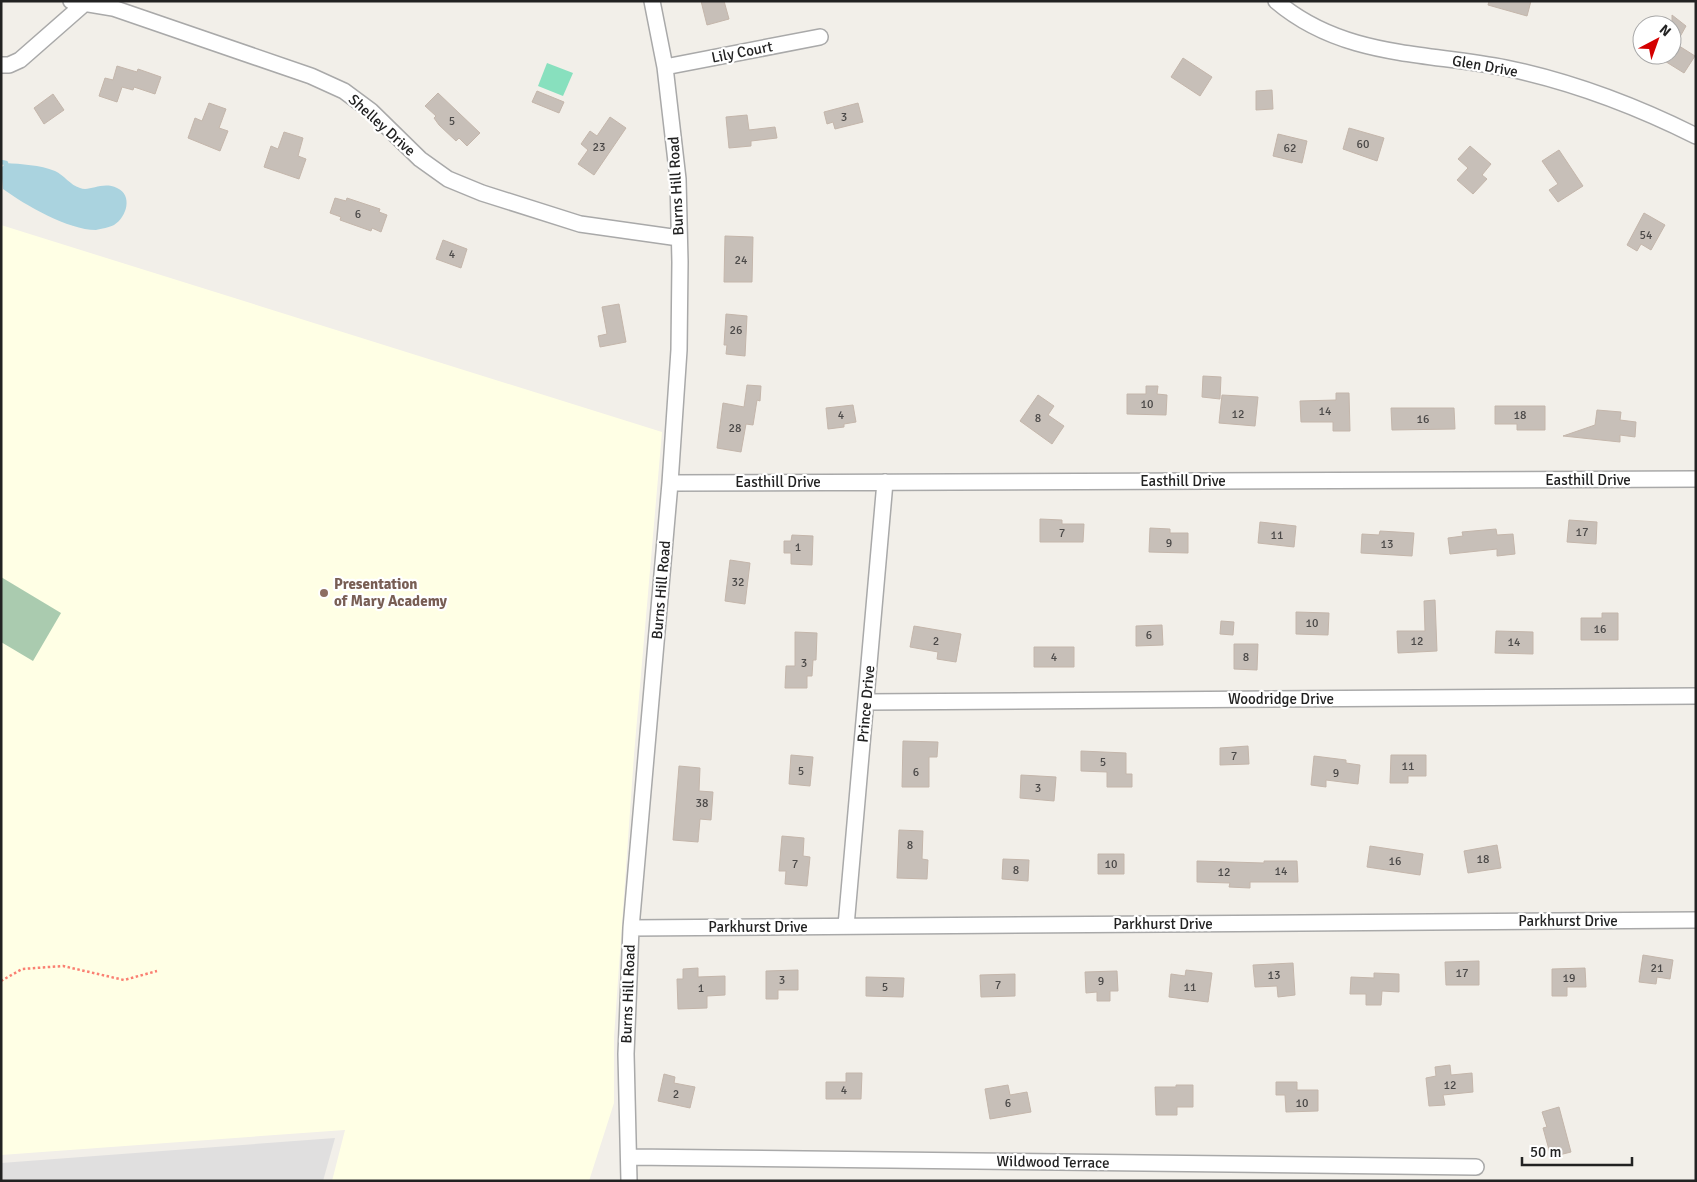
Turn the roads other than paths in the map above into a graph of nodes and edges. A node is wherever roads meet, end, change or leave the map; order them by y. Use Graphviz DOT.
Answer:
graph roads {
  1 [pos="652,1"];
  2 [pos="1276,1"];
  3 [pos="78,2"];
  4 [pos="820,36"];
  5 [pos="1,65"];
  6 [pos="665,67"];
  7 [pos="1696,136"];
  8 [pos="679,238"];
  9 [pos="1696,479"];
  10 [pos="885,482"];
  11 [pos="670,483"];
  12 [pos="1696,696"];
  13 [pos="866,702"];
  14 [pos="1696,920"];
  15 [pos="846,926"];
  16 [pos="631,928"];
  17 [pos="629,1157"];
  18 [pos="1476,1167"];
  19 [pos="628,1181"];
  1 -- 6 [label="street, Burns Hill Road"];
  2 -- 7 [label="street, Glen Drive"];
  3 -- 5 [label="street, Shelley Drive"];
  3 -- 8 [label="street, Shelley Drive"];
  4 -- 6 [label="street, Lily Court"];
  6 -- 8 [label="street, Burns Hill Road"];
  8 -- 11 [label="street, Burns Hill Road"];
  9 -- 10 [label="street, Easthill Drive"];
  10 -- 11 [label="street, Easthill Drive"];
  10 -- 13 [label="street, Prince Drive"];
  11 -- 16 [label="street, Burns Hill Road"];
  12 -- 13 [label="street, Woodridge Drive"];
  13 -- 15 [label="street, Prince Drive"];
  14 -- 15 [label="street, Parkhurst Drive"];
  15 -- 16 [label="street, Parkhurst Drive"];
  16 -- 17 [label="street, Burns Hill Road"];
  17 -- 18 [label="street, Wildwood Terrace"];
  17 -- 19 [label="street, Burns Hill Road"];
}
